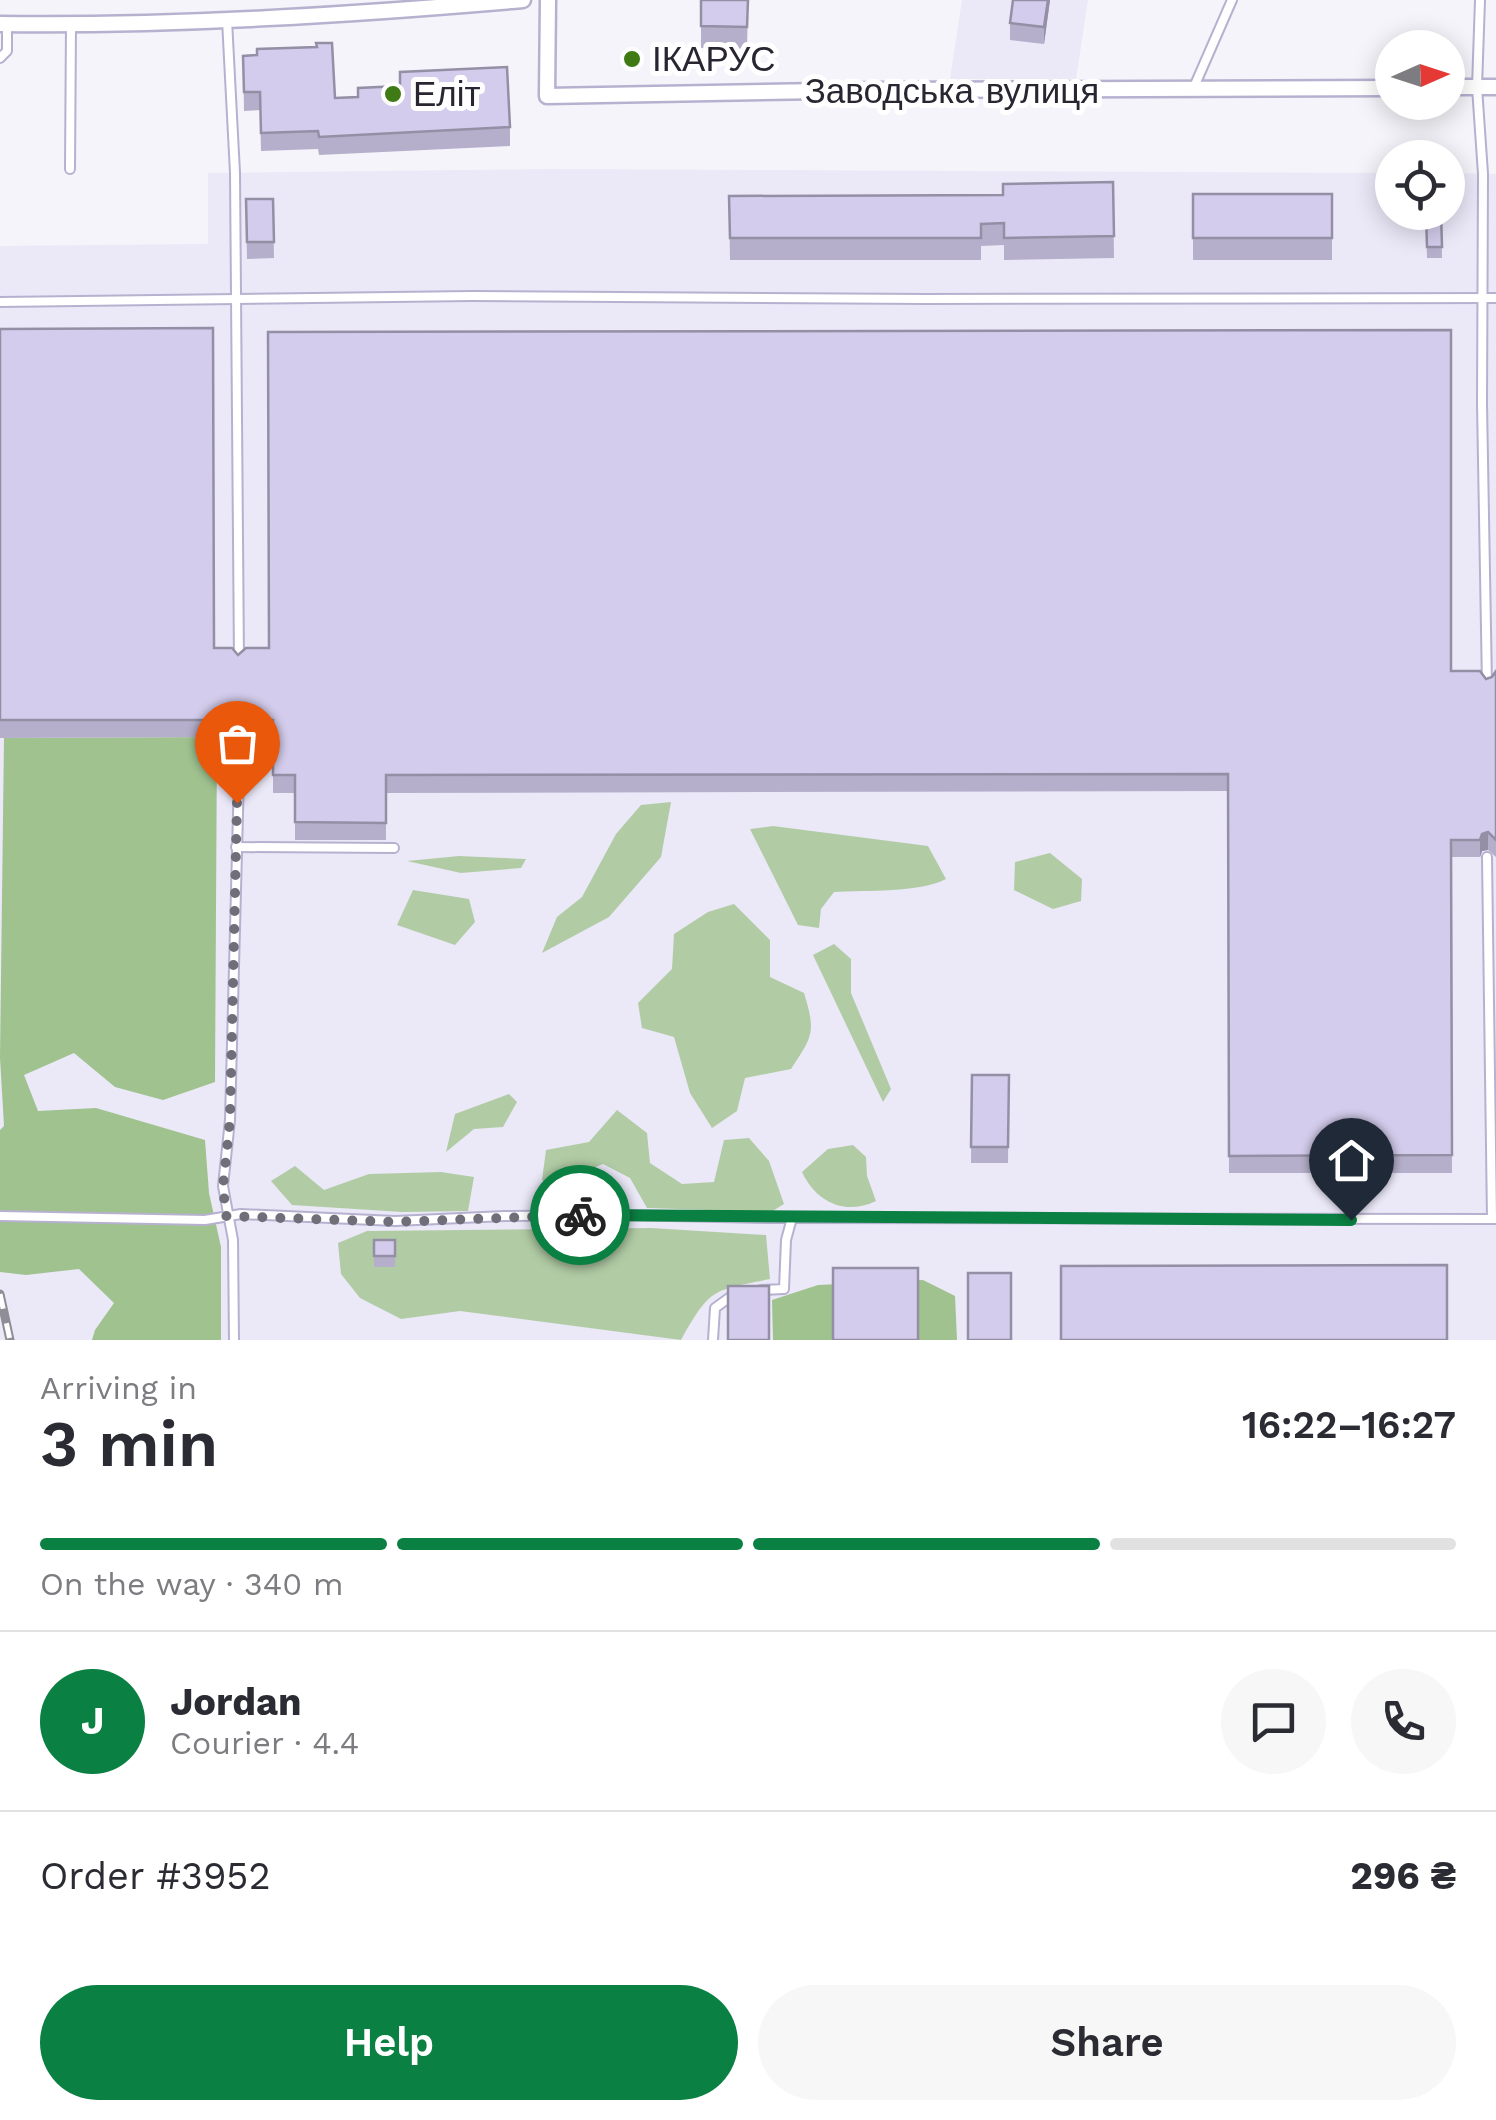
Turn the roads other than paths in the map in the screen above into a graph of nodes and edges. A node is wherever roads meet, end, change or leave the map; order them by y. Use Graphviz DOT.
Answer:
graph roads {
  1 [pos="524,0"];
  2 [pos="548,0"];
  3 [pos="1232,0"];
  4 [pos="1480,0"];
  5 [pos="227,20"];
  6 [pos="4,24"];
  7 [pos="70,24"];
  8 [pos="0,58"];
  9 [pos="1465,87"];
  10 [pos="1478,87"];
  11 [pos="1496,87"];
  12 [pos="1375,88"];
  13 [pos="1193,90"];
  14 [pos="70,169"];
  15 [pos="238,298"];
  16 [pos="1484,298"];
  17 [pos="1496,298"];
  18 [pos="0,302"];
  19 [pos="240,666"];
  20 [pos="1487,689"];
  21 [pos="240,737"];
  22 [pos="236,847"];
  23 [pos="394,848"];
  24 [pos="1486,857"];
  25 [pos="0,1216"];
  26 [pos="226,1216"];
  27 [pos="792,1218"];
  28 [pos="1494,1219"];
  29 [pos="754,1290"];
  30 [pos="739,1291"];
  31 [pos="234,1340"];
  32 [pos="713,1340"];
  1 -- 5 [label="street"];
  2 -- 13 [label="street, Заводська вулиця"];
  3 -- 13 [label="lane"];
  4 -- 10 [label="lane"];
  5 -- 7 [label="street"];
  5 -- 15 [label="lane"];
  6 -- 7 [label="street"];
  6 -- 8 [label="lane"];
  7 -- 14 [label="lane"];
  9 -- 10 [label="street"];
  10 -- 11 [label="street"];
  10 -- 16 [label="lane"];
  12 -- 13 [label="street, Заводська вулиця"];
  15 -- 16 [label="lane"];
  15 -- 18 [label="lane"];
  15 -- 19 [label="lane"];
  16 -- 17 [label="lane"];
  16 -- 20 [label="lane"];
  21 -- 22 [label="lane"];
  22 -- 23 [label="lane"];
  22 -- 26 [label="lane"];
  24 -- 28 [label="lane"];
  25 -- 26 [label="lane"];
  26 -- 27 [label="lane"];
  26 -- 31 [label="lane"];
  27 -- 28 [label="lane"];
  27 -- 29 [label="lane"];
  30 -- 32 [label="lane"];
}
